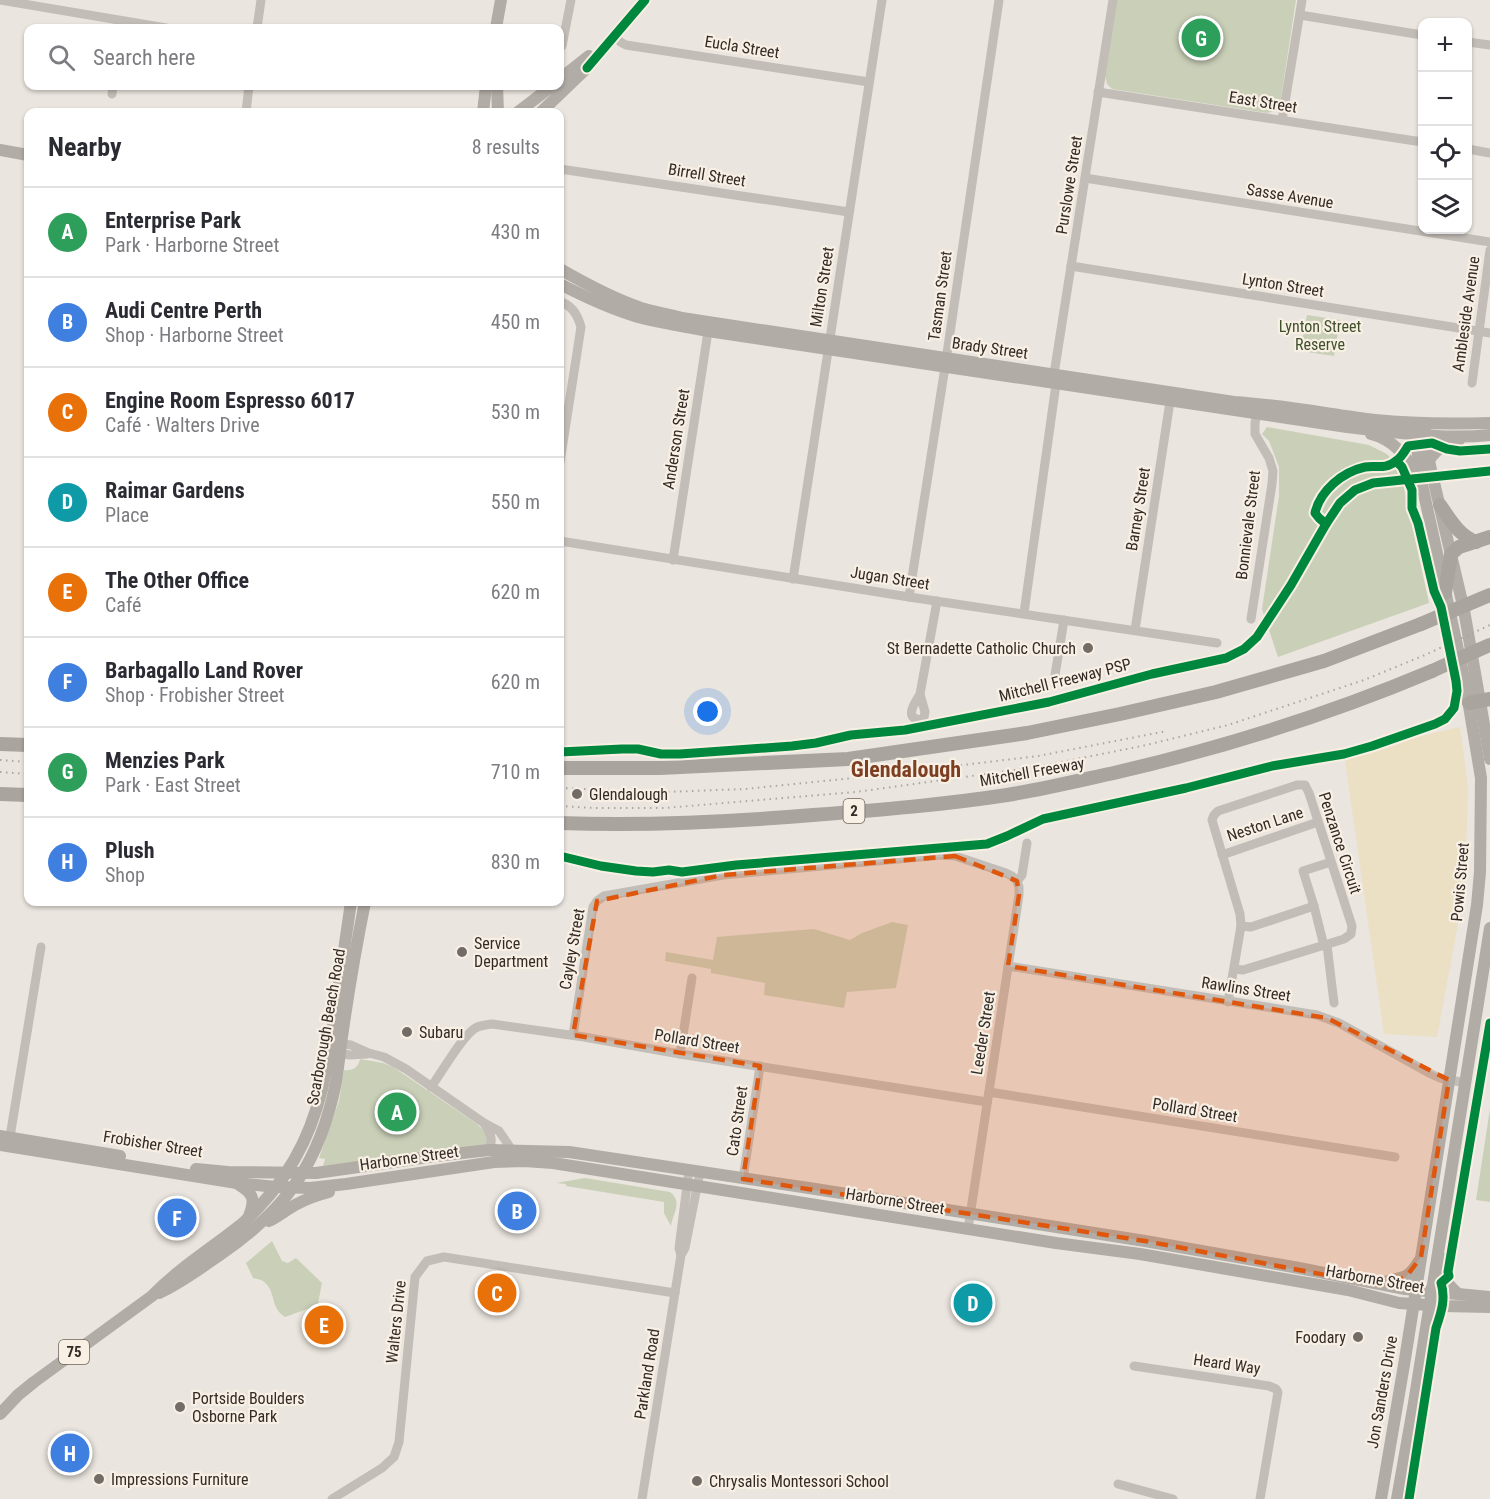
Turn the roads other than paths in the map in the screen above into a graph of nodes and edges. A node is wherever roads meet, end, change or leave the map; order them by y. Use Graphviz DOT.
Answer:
graph roads {
  1 [pos="0,0"];
  2 [pos="261,0"];
  3 [pos="571,0"];
  4 [pos="645,0"];
  5 [pos="882,0"];
  6 [pos="999,0"];
  7 [pos="1113,0"];
  8 [pos="1302,0"];
  9 [pos="500,6"];
  10 [pos="1300,15"];
  11 [pos="117,24"];
  12 [pos="258,24"];
  13 [pos="498,24"];
  14 [pos="1418,33"];
  15 [pos="564,36"];
  16 [pos="613,36"];
  17 [pos="1472,43"];
  18 [pos="1490,45"];
  19 [pos="564,77"];
  20 [pos="869,82"];
  21 [pos="249,90"];
  22 [pos="486,90"];
  23 [pos="497,90"];
  24 [pos="547,90"];
  25 [pos="564,90"];
  26 [pos="564,90"];
  27 [pos="1098,92"];
  28 [pos="246,108"];
  29 [pos="483,108"];
  30 [pos="498,108"];
  31 [pos="523,108"];
  32 [pos="545,108"];
  33 [pos="1282,120"];
  34 [pos="1418,141"];
  35 [pos="0,150"];
  36 [pos="1472,150"];
  37 [pos="1490,153"];
  38 [pos="24,154"];
  39 [pos="564,170"];
  40 [pos="1085,178"];
  41 [pos="849,212"];
  42 [pos="1490,242"];
  43 [pos="1490,250"];
  44 [pos="1071,266"];
  45 [pos="564,271"];
  46 [pos="564,286"];
  47 [pos="564,303"];
  48 [pos="709,326"];
  49 [pos="1478,331"];
  50 [pos="1490,333"];
  51 [pos="829,345"];
  52 [pos="945,363"];
  53 [pos="1055,379"];
  54 [pos="1472,383"];
  55 [pos="1171,397"];
  56 [pos="1257,409"];
  57 [pos="1490,423"];
  58 [pos="1356,428"];
  59 [pos="1421,429"];
  60 [pos="1490,435"];
  61 [pos="564,436"];
  62 [pos="1469,437"];
  63 [pos="1429,460"];
  64 [pos="1423,478"];
  65 [pos="1440,505"];
  66 [pos="1490,537"];
  67 [pos="564,542"];
  68 [pos="1476,542"];
  69 [pos="1451,554"];
  70 [pos="673,560"];
  71 [pos="793,579"];
  72 [pos="1445,593"];
  73 [pos="1487,596"];
  74 [pos="909,597"];
  75 [pos="937,601"];
  76 [pos="1024,613"];
  77 [pos="1251,619"];
  78 [pos="1064,620"];
  79 [pos="1135,630"];
  80 [pos="1217,643"];
  81 [pos="1490,645"];
  82 [pos="1054,675"];
  83 [pos="920,694"];
  84 [pos="1480,701"];
  85 [pos="0,744"];
  86 [pos="24,745"];
  87 [pos="1490,759"];
  88 [pos="564,768"];
  89 [pos="0,794"];
  90 [pos="24,795"];
  91 [pos="1318,822"];
  92 [pos="564,823"];
  93 [pos="1027,843"];
  94 [pos="1222,855"];
  95 [pos="1331,862"];
  96 [pos="1017,881"];
  97 [pos="351,906"];
  98 [pos="364,906"];
  99 [pos="1314,906"];
  100 [pos="1240,926"];
  101 [pos="1490,928"];
  102 [pos="1325,945"];
  103 [pos="40,947"];
  104 [pos="1008,966"];
  105 [pos="1233,969"];
  106 [pos="692,978"];
  107 [pos="1228,1002"];
  108 [pos="1334,1003"];
  109 [pos="573,1035"];
  110 [pos="335,1048"];
  111 [pos="680,1054"];
  112 [pos="760,1066"];
  113 [pos="1449,1080"];
  114 [pos="1466,1083"];
  115 [pos="431,1087"];
  116 [pos="988,1097"];
  117 [pos="484,1123"];
  118 [pos="5,1142"];
  119 [pos="489,1150"];
  120 [pos="512,1150"];
  121 [pos="1395,1157"];
  122 [pos="695,1171"];
  123 [pos="287,1173"];
  124 [pos="303,1173"];
  125 [pos="744,1179"];
  126 [pos="237,1183"];
  127 [pos="346,1184"];
  128 [pos="692,1186"];
  129 [pos="276,1187"];
  130 [pos="293,1188"];
  131 [pos="809,1188"];
  132 [pos="807,1204"];
  133 [pos="970,1214"];
  134 [pos="247,1220"];
  135 [pos="260,1225"];
  136 [pos="1058,1228"];
  137 [pos="968,1229"];
  138 [pos="1441,1237"];
  139 [pos="1056,1243"];
  140 [pos="1421,1257"];
  141 [pos="1379,1285"];
  142 [pos="1416,1290"];
  143 [pos="1432,1292"];
  144 [pos="675,1293"];
  145 [pos="1458,1294"];
  146 [pos="152,1296"];
  147 [pos="1490,1297"];
  148 [pos="1414,1304"];
  149 [pos="1430,1305"];
  150 [pos="1490,1307"];
  151 [pos="1134,1366"];
  152 [pos="0,1414"];
  153 [pos="1118,1484"];
  154 [pos="1161,1497"];
  155 [pos="1397,1498"];
  156 [pos="332,1499"];
  157 [pos="642,1499"];
  158 [pos="1173,1499"];
  159 [pos="1260,1499"];
  160 [pos="1381,1499"];
  1 -- 11 [label="street"];
  2 -- 12 [label="street"];
  3 -- 15 [label="street"];
  4 -- 16 [label="main road"];
  5 -- 20 [label="street, Milton Street"];
  6 -- 52 [label="street, Tasman Street"];
  7 -- 27 [label="street, Purslowe Street"];
  8 -- 10 [label="street"];
  9 -- 13 [label="main road"];
  10 -- 14 [label="street"];
  10 -- 33 [label="street"];
  16 -- 19 [label="main road"];
  16 -- 20 [label="street, Eucla Street"];
  16 -- 25 [label="main road"];
  17 -- 18 [label="street"];
  20 -- 41 [label="street, Milton Street"];
  21 -- 28 [label="street"];
  22 -- 29 [label="main road"];
  23 -- 30 [label="main road"];
  24 -- 31 [label="main road"];
  26 -- 32 [label="main road"];
  27 -- 33 [label="street, East Street"];
  27 -- 40 [label="street, Purslowe Street"];
  33 -- 34 [label="street, East Street"];
  35 -- 38 [label="main road"];
  36 -- 37 [label="street"];
  39 -- 41 [label="street, Birrell Street"];
  40 -- 42 [label="street, Sasse Avenue"];
  40 -- 44 [label="street, Purslowe Street"];
  41 -- 51 [label="street, Milton Street"];
  43 -- 49 [label="street, Ambleside Avenue"];
  44 -- 49 [label="street, Lynton Street"];
  44 -- 53 [label="street, Purslowe Street"];
  45 -- 48 [label="main road, Brady Street"];
  46 -- 48 [label="main road, Brady Street"];
  47 -- 61 [label="street"];
  48 -- 51 [label="main road, Brady Street"];
  48 -- 70 [label="street, Anderson Street"];
  49 -- 50 [label="street, Lynton Street"];
  49 -- 54 [label="street, Ambleside Avenue"];
  51 -- 52 [label="main road, Brady Street"];
  51 -- 71 [label="street, Milton Street"];
  52 -- 53 [label="main road, Brady Street"];
  52 -- 74 [label="street, Tasman Street"];
  53 -- 55 [label="main road, Brady Street"];
  53 -- 76 [label="street, Purslowe Street"];
  55 -- 56 [label="main road, Brady Street"];
  55 -- 79 [label="street, Barney Street"];
  56 -- 58 [label="main road, Brady Street"];
  56 -- 59 [label="main road, Brady Street"];
  56 -- 77 [label="street, Bonnievale Street"];
  57 -- 59 [label="main road"];
  58 -- 59 [label="main road, Brady Street"];
  58 -- 64 [label="main road"];
  59 -- 62 [label="main road"];
  59 -- 63 [label="main road, Powis Street"];
  59 -- 64 [label="main road, Powis Street"];
  60 -- 62 [label="main road"];
  62 -- 63 [label="main road"];
  63 -- 64 [label="main road, Powis Street"];
  64 -- 65 [label="main road, Powis Street"];
  64 -- 72 [label="main road, Powis Street"];
  65 -- 68 [label="highway"];
  65 -- 69 [label="main road, Powis Street"];
  66 -- 68 [label="highway"];
  67 -- 70 [label="street, Jugan Street"];
  68 -- 69 [label="highway"];
  69 -- 72 [label="highway"];
  69 -- 84 [label="main road, Powis Street"];
  70 -- 71 [label="street, Jugan Street"];
  71 -- 74 [label="street, Jugan Street"];
  72 -- 84 [label="main road, Powis Street"];
  73 -- 88 [label="highway, bridge"];
  74 -- 75 [label="street, Jugan Street"];
  75 -- 76 [label="street, Jugan Street"];
  75 -- 83 [label="street"];
  76 -- 78 [label="street, Jugan Street"];
  78 -- 79 [label="street, Jugan Street"];
  78 -- 82 [label="street"];
  79 -- 80 [label="street, Jugan Street"];
  81 -- 92 [label="highway, Mitchell Freeway / 2, bridge"];
  84 -- 87 [label="main road, Powis Street"];
  84 -- 113 [label="main road, Powis Street"];
  85 -- 86 [label="highway"];
  89 -- 90 [label="highway"];
  91 -- 94 [label="street, Neston Lane"];
  91 -- 94 [label="street, Penzance Circuit"];
  91 -- 95 [label="street, Penzance Circuit"];
  93 -- 96 [label="street, Leeder Street"];
  94 -- 100 [label="street, Penzance Circuit"];
  95 -- 99 [label="street"];
  95 -- 102 [label="street, Penzance Circuit"];
  96 -- 104 [label="street, Leeder Street"];
  96 -- 109 [label="street, Cayley Street"];
  97 -- 110 [label="main road, Scarborough Beach Road / 75"];
  98 -- 110 [label="main road, Scarborough Beach Road / 75"];
  99 -- 100 [label="street"];
  99 -- 102 [label="street"];
  100 -- 105 [label="street, Penzance Circuit"];
  101 -- 114 [label="main road, Powis Street"];
  102 -- 105 [label="street, Penzance Circuit"];
  102 -- 108 [label="street"];
  103 -- 118 [label="street"];
  104 -- 107 [label="street, Rawlins Street"];
  104 -- 116 [label="street, Leeder Street"];
  105 -- 107 [label="street, Penzance Circuit"];
  106 -- 111 [label="street"];
  107 -- 113 [label="street, Rawlins Street"];
  109 -- 111 [label="street, Pollard Street"];
  109 -- 115 [label="street, Pollard Street"];
  110 -- 115 [label="street"];
  110 -- 123 [label="main road, Scarborough Beach Road / 75"];
  110 -- 124 [label="main road, Scarborough Beach Road / 75"];
  111 -- 112 [label="street, Pollard Street"];
  112 -- 116 [label="street, Pollard Street"];
  112 -- 125 [label="street, Cato Street"];
  113 -- 114 [label="street, Rawlins Street"];
  113 -- 140 [label="main road, Powis Street"];
  114 -- 138 [label="main road, Powis Street"];
  115 -- 117 [label="street"];
  116 -- 121 [label="street, Pollard Street"];
  116 -- 133 [label="street, Leeder Street"];
  117 -- 119 [label="street"];
  117 -- 120 [label="street"];
  118 -- 123 [label="main road, Frobisher Street"];
  118 -- 126 [label="main road, Frobisher Street"];
  119 -- 120 [label="main road, Harborne Street"];
  119 -- 124 [label="main road, Harborne Street"];
  120 -- 122 [label="main road, Harborne Street"];
  122 -- 125 [label="main road, Harborne Street"];
  122 -- 128 [label="street, Parkland Road"];
  123 -- 124 [label="main road, Frobisher Street"];
  123 -- 129 [label="main road, Scarborough Beach Road / 75"];
  124 -- 130 [label="main road, Scarborough Beach Road / 75"];
  125 -- 131 [label="main road, Harborne Street"];
  126 -- 129 [label="main road, Frobisher Street"];
  126 -- 134 [label="main road"];
  127 -- 128 [label="main road, Harborne Street"];
  127 -- 130 [label="main road, Harborne Street"];
  127 -- 135 [label="main road"];
  128 -- 132 [label="main road, Harborne Street"];
  128 -- 144 [label="street, Parkland Road"];
  129 -- 130 [label="main road, Frobisher Street"];
  129 -- 134 [label="main road, Scarborough Beach Road / 75"];
  130 -- 135 [label="main road, Scarborough Beach Road / 75"];
  131 -- 132 [label="main road"];
  131 -- 133 [label="main road, Harborne Street"];
  132 -- 137 [label="main road, Harborne Street"];
  133 -- 136 [label="main road, Harborne Street"];
  133 -- 137 [label="street, Leeder Street"];
  134 -- 146 [label="main road, Scarborough Beach Road / 75"];
  135 -- 146 [label="main road, Scarborough Beach Road / 75"];
  136 -- 139 [label="main road"];
  136 -- 141 [label="main road, Harborne Street"];
  137 -- 139 [label="main road, Harborne Street"];
  138 -- 143 [label="main road, Powis Street"];
  138 -- 145 [label="main road"];
  139 -- 148 [label="main road, Harborne Street"];
  140 -- 141 [label="main road"];
  140 -- 142 [label="main road, Powis Street"];
  141 -- 142 [label="main road, Harborne Street"];
  142 -- 143 [label="main road, Harborne Street"];
  142 -- 148 [label="main road, Jon Sanders Drive"];
  143 -- 145 [label="main road, Harborne Street"];
  143 -- 149 [label="main road, Jon Sanders Drive"];
  144 -- 156 [label="street, Walters Drive"];
  144 -- 157 [label="street, Parkland Road"];
  145 -- 147 [label="main road, Harborne Street"];
  146 -- 152 [label="main road, Scarborough Beach Road / 75"];
  148 -- 149 [label="main road, Harborne Street"];
  148 -- 160 [label="main road, Jon Sanders Drive"];
  149 -- 150 [label="main road, Harborne Street"];
  149 -- 155 [label="main road, Jon Sanders Drive"];
  151 -- 159 [label="street, Heard Way"];
  153 -- 154 [label="street"];
  154 -- 158 [label="street"];
}
